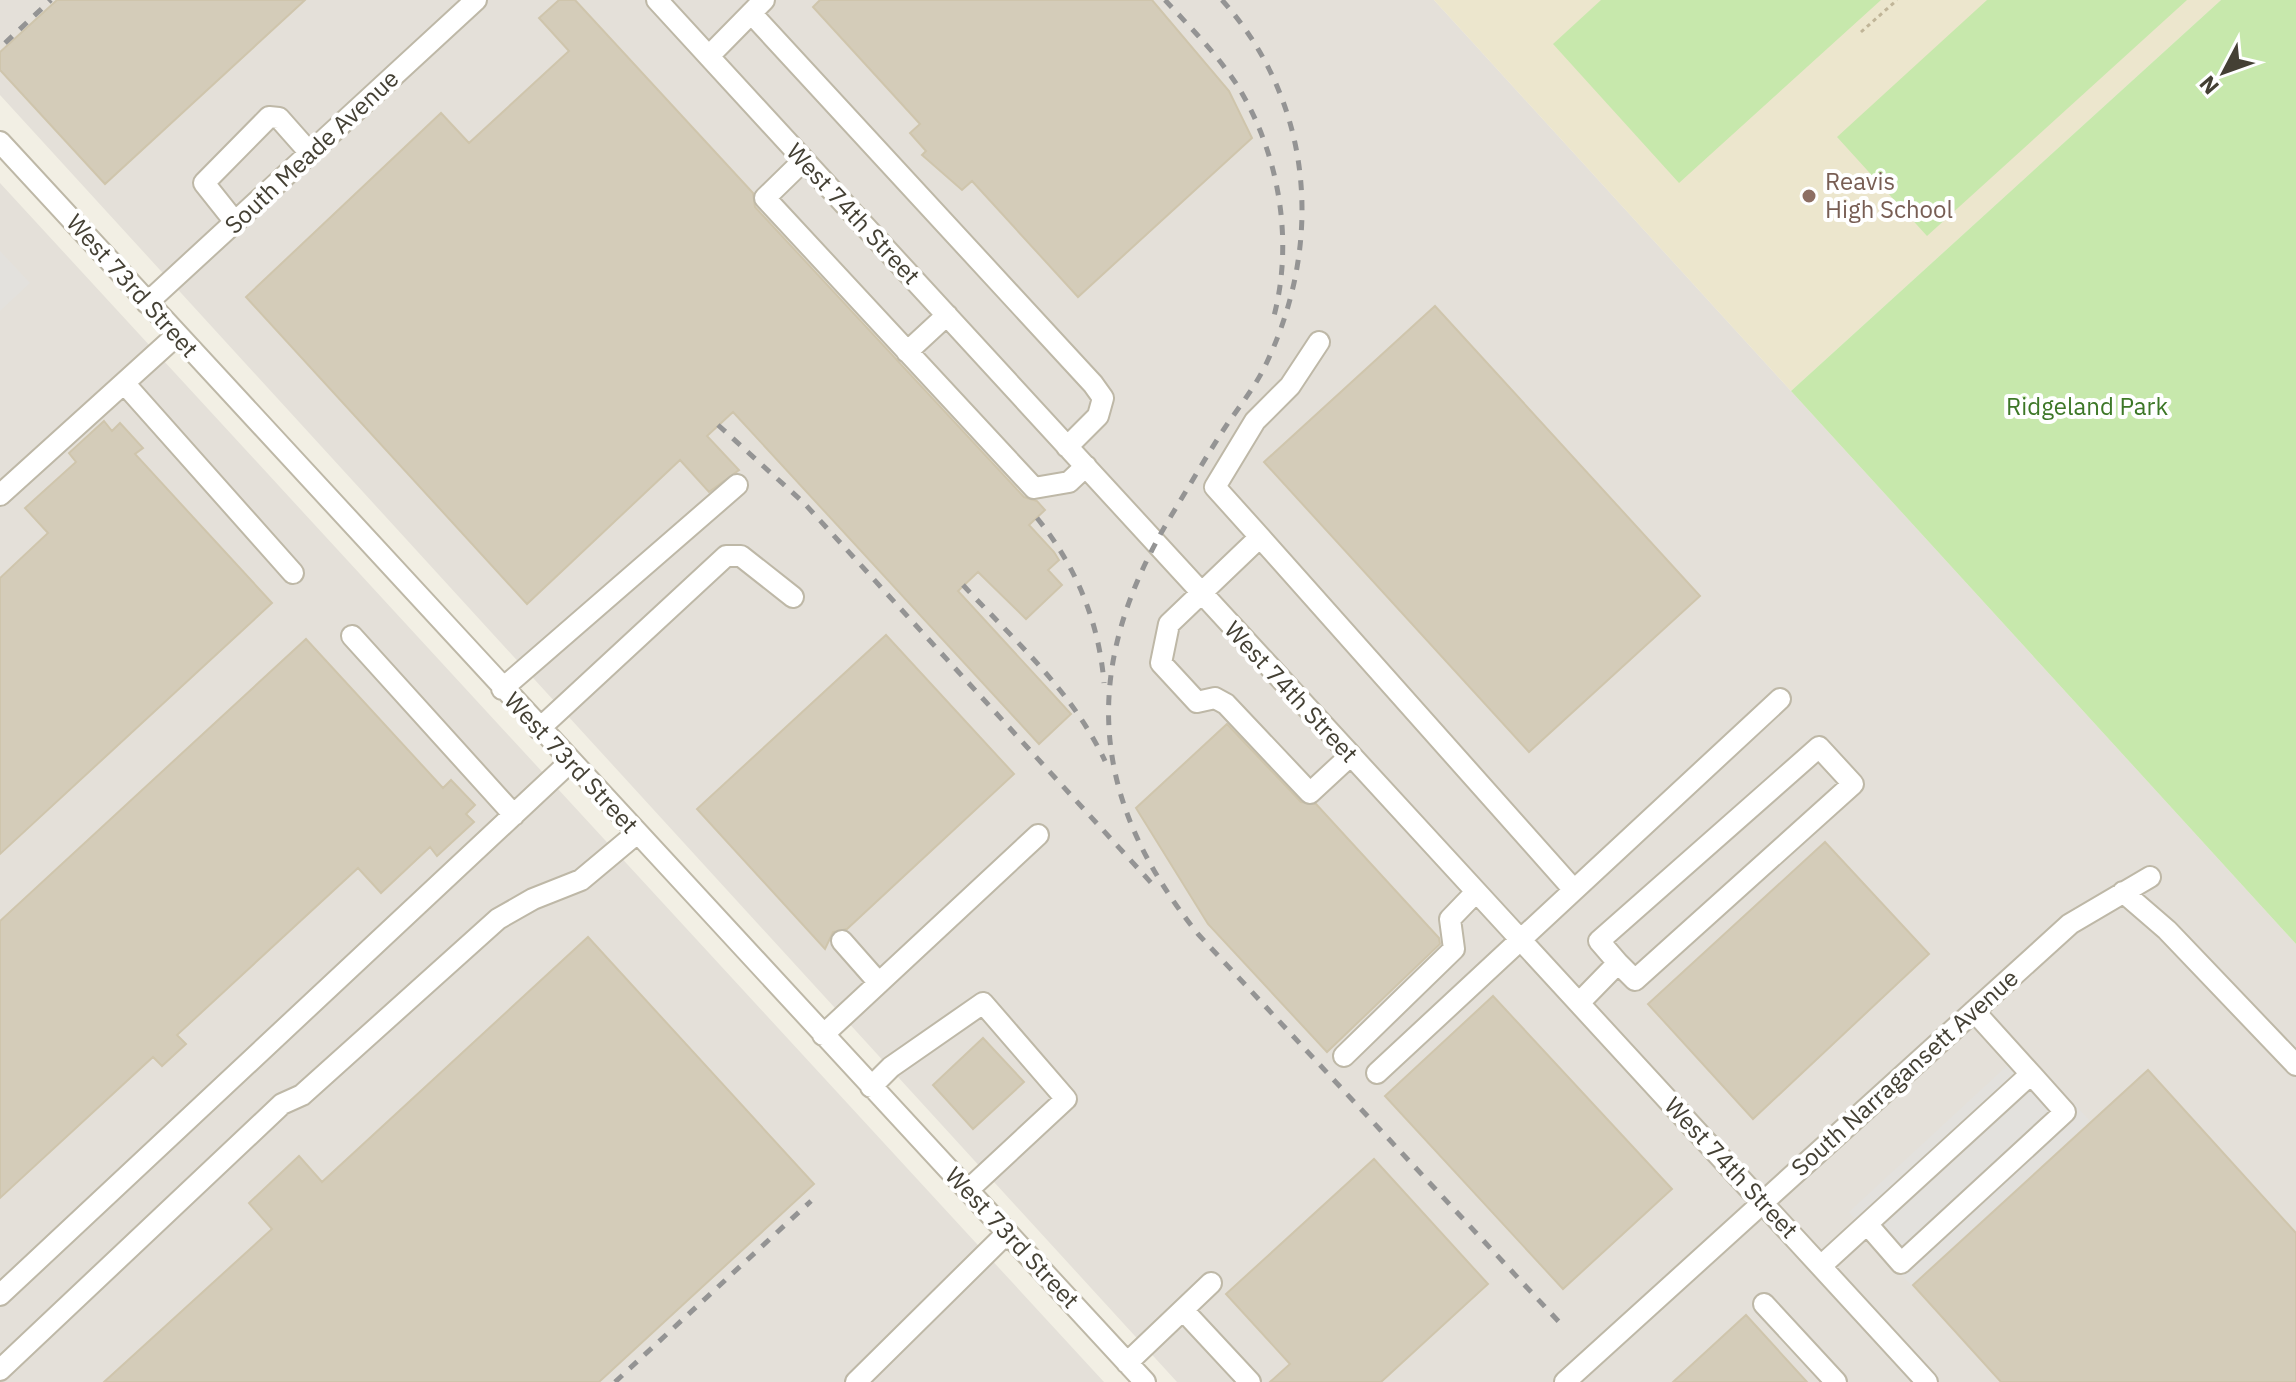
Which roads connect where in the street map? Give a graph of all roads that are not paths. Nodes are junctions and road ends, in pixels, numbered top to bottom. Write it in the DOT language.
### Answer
graph roads {
  1 [pos="476,0"];
  2 [pos="657,0"];
  3 [pos="758,6"];
  4 [pos="709,56"];
  5 [pos="0,142"];
  6 [pos="310,153"];
  7 [pos="804,160"];
  8 [pos="235,222"];
  9 [pos="147,303"];
  10 [pos="947,315"];
  11 [pos="177,335"];
  12 [pos="1319,342"];
  13 [pos="907,352"];
  14 [pos="124,383"];
  15 [pos="1067,447"];
  16 [pos="1086,466"];
  17 [pos="737,485"];
  18 [pos="0,495"];
  19 [pos="1260,537"];
  20 [pos="293,573"];
  21 [pos="1200,594"];
  22 [pos="793,597"];
  23 [pos="352,636"];
  24 [pos="502,689"];
  25 [pos="1780,699"];
  26 [pos="539,729"];
  27 [pos="1350,756"];
  28 [pos="570,762"];
  29 [pos="514,815"];
  30 [pos="636,834"];
  31 [pos="1038,835"];
  32 [pos="2150,877"];
  33 [pos="1574,890"];
  34 [pos="1476,892"];
  35 [pos="2123,892"];
  36 [pos="1520,940"];
  37 [pos="842,941"];
  38 [pos="1618,963"];
  39 [pos="879,983"];
  40 [pos="1579,1003"];
  41 [pos="1974,1011"];
  42 [pos="823,1035"];
  43 [pos="1344,1056"];
  44 [pos="2296,1065"];
  45 [pos="1377,1073"];
  46 [pos="2031,1074"];
  47 [pos="871,1087"];
  48 [pos="968,1190"];
  49 [pos="1763,1203"];
  50 [pos="1867,1224"];
  51 [pos="1007,1233"];
  52 [pos="1821,1266"];
  53 [pos="1211,1283"];
  54 [pos="0,1295"];
  55 [pos="1764,1304"];
  56 [pos="1183,1310"];
  57 [pos="1127,1363"];
  58 [pos="0,1370"];
  59 [pos="1568,1381"];
  60 [pos="856,1382"];
  61 [pos="1145,1382"];
  62 [pos="1250,1382"];
  63 [pos="1836,1382"];
  64 [pos="1927,1382"];
  1 -- 6 [label="street, South Meade Avenue"];
  2 -- 4 [label="street, West 74th Street"];
  3 -- 4 [label="street"];
  3 -- 15 [label="street"];
  4 -- 7 [label="street, West 74th Street"];
  5 -- 9 [label="street, West 73rd Street"];
  6 -- 8 [label="street, South Meade Avenue"];
  6 -- 8 [label="street"];
  7 -- 10 [label="street, West 74th Street"];
  7 -- 13 [label="street"];
  8 -- 9 [label="street, South Meade Avenue"];
  9 -- 11 [label="street, West 73rd Street"];
  10 -- 13 [label="street"];
  10 -- 15 [label="street, West 74th Street"];
  11 -- 14 [label="street"];
  11 -- 24 [label="street, West 73rd Street"];
  12 -- 19 [label="street"];
  13 -- 16 [label="street"];
  14 -- 18 [label="street"];
  14 -- 20 [label="street"];
  15 -- 16 [label="street, West 74th Street"];
  16 -- 21 [label="street, West 74th Street"];
  17 -- 24 [label="street"];
  19 -- 21 [label="street"];
  19 -- 33 [label="street"];
  21 -- 27 [label="street, West 74th Street"];
  21 -- 27 [label="street"];
  22 -- 26 [label="street"];
  23 -- 29 [label="street"];
  24 -- 26 [label="street, West 73rd Street"];
  25 -- 33 [label="street"];
  26 -- 28 [label="street, West 73rd Street"];
  27 -- 34 [label="street, West 74th Street"];
  28 -- 29 [label="street"];
  28 -- 30 [label="street, West 73rd Street"];
  29 -- 54 [label="street"];
  30 -- 42 [label="street, West 73rd Street"];
  30 -- 58 [label="street"];
  31 -- 39 [label="street"];
  32 -- 35 [label="street, South Narragansett Avenue"];
  33 -- 36 [label="street"];
  34 -- 36 [label="street, West 74th Street"];
  34 -- 43 [label="street"];
  35 -- 41 [label="street, South Narragansett Avenue"];
  35 -- 44 [label="street"];
  36 -- 40 [label="street, West 74th Street"];
  36 -- 45 [label="street"];
  37 -- 39 [label="street"];
  38 -- 38 [label="street"];
  38 -- 40 [label="street"];
  39 -- 42 [label="street"];
  40 -- 49 [label="street, West 74th Street"];
  41 -- 46 [label="street"];
  41 -- 49 [label="street, South Narragansett Avenue"];
  42 -- 47 [label="street, West 73rd Street"];
  46 -- 50 [label="street"];
  46 -- 50 [label="street"];
  47 -- 48 [label="street, West 73rd Street"];
  47 -- 48 [label="street"];
  48 -- 51 [label="street, West 73rd Street"];
  49 -- 52 [label="street, West 74th Street"];
  49 -- 59 [label="street, South Narragansett Avenue"];
  50 -- 52 [label="street"];
  51 -- 57 [label="street, West 73rd Street"];
  51 -- 60 [label="street"];
  52 -- 64 [label="street, West 74th Street"];
  53 -- 56 [label="street"];
  55 -- 63 [label="street"];
  56 -- 57 [label="street"];
  56 -- 62 [label="street"];
  57 -- 61 [label="street, West 73rd Street"];
}
